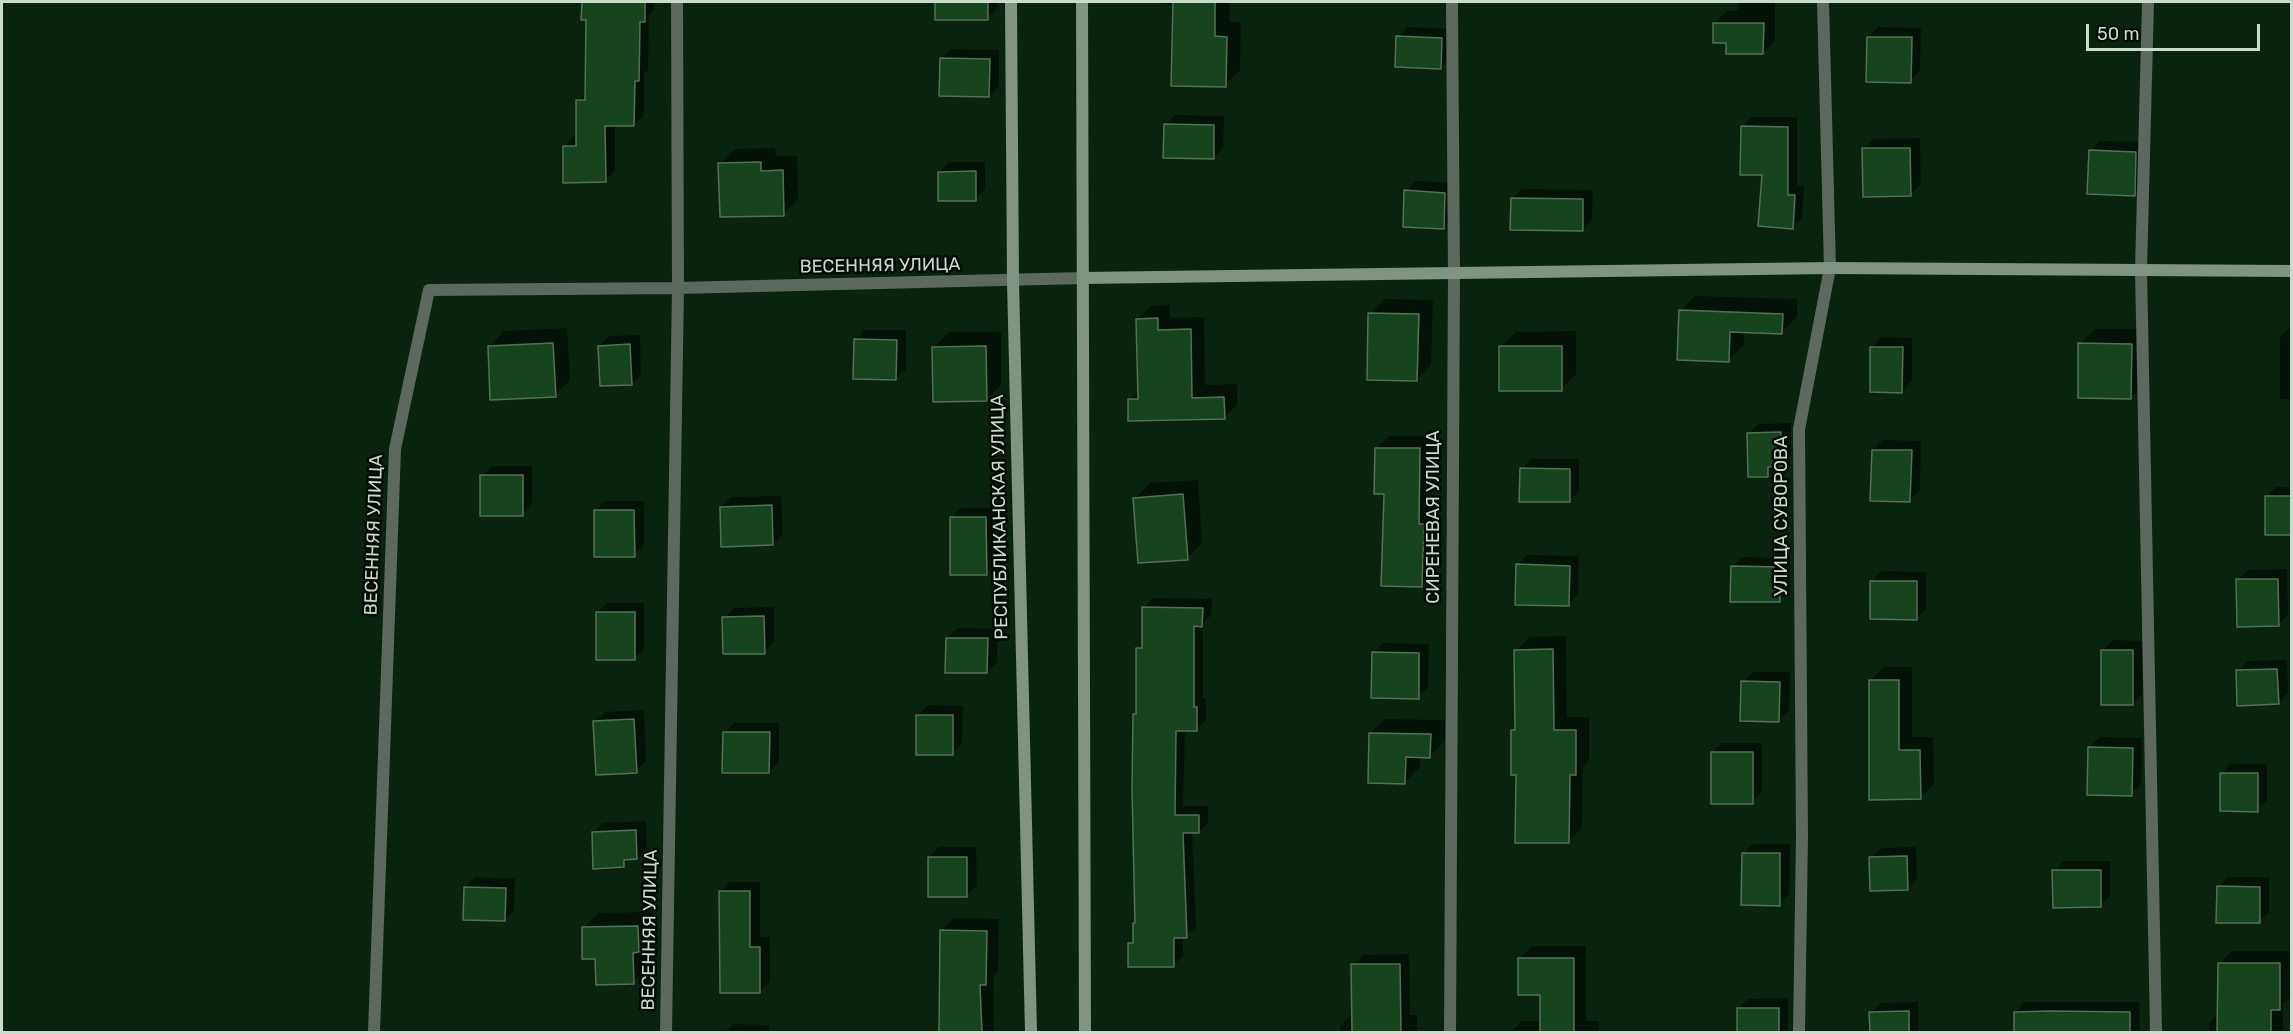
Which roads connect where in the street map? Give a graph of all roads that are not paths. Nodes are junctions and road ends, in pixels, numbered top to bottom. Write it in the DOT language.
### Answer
graph roads {
  1 [pos="677,2"];
  2 [pos="1011,2"];
  3 [pos="1082,2"];
  4 [pos="1452,2"];
  5 [pos="1823,2"];
  6 [pos="2148,2"];
  7 [pos="1830,268"];
  8 [pos="2141,269"];
  9 [pos="2292,271"];
  10 [pos="1454,274"];
  11 [pos="1083,278"];
  12 [pos="1013,281"];
  13 [pos="678,288"];
  14 [pos="374,1032"];
  15 [pos="666,1032"];
  16 [pos="1031,1032"];
  17 [pos="1085,1032"];
  18 [pos="1450,1032"];
  19 [pos="1799,1032"];
  20 [pos="2156,1032"];
  1 -- 13 [label="street, ВЕСЕННЯЯ УЛИЦА"];
  2 -- 12 [label="street, РЕСПУБЛИКАНСКАЯ УЛИЦА"];
  3 -- 11 [label="street"];
  4 -- 10 [label="street, СИРЕНЕВАЯ УЛИЦА"];
  5 -- 7 [label="street, УЛИЦА СУВОРОВА"];
  6 -- 8 [label="street"];
  7 -- 8 [label="street"];
  7 -- 10 [label="street"];
  7 -- 19 [label="street, УЛИЦА СУВОРОВА"];
  8 -- 9 [label="street"];
  8 -- 20 [label="street"];
  10 -- 11 [label="street"];
  10 -- 18 [label="street, СИРЕНЕВАЯ УЛИЦА"];
  11 -- 12 [label="street, ВЕСЕННЯЯ УЛИЦА"];
  11 -- 17 [label="street"];
  12 -- 13 [label="street, ВЕСЕННЯЯ УЛИЦА"];
  12 -- 16 [label="street, РЕСПУБЛИКАНСКАЯ УЛИЦА"];
  13 -- 14 [label="street, ВЕСЕННЯЯ УЛИЦА"];
  13 -- 15 [label="street, ВЕСЕННЯЯ УЛИЦА"];
}
